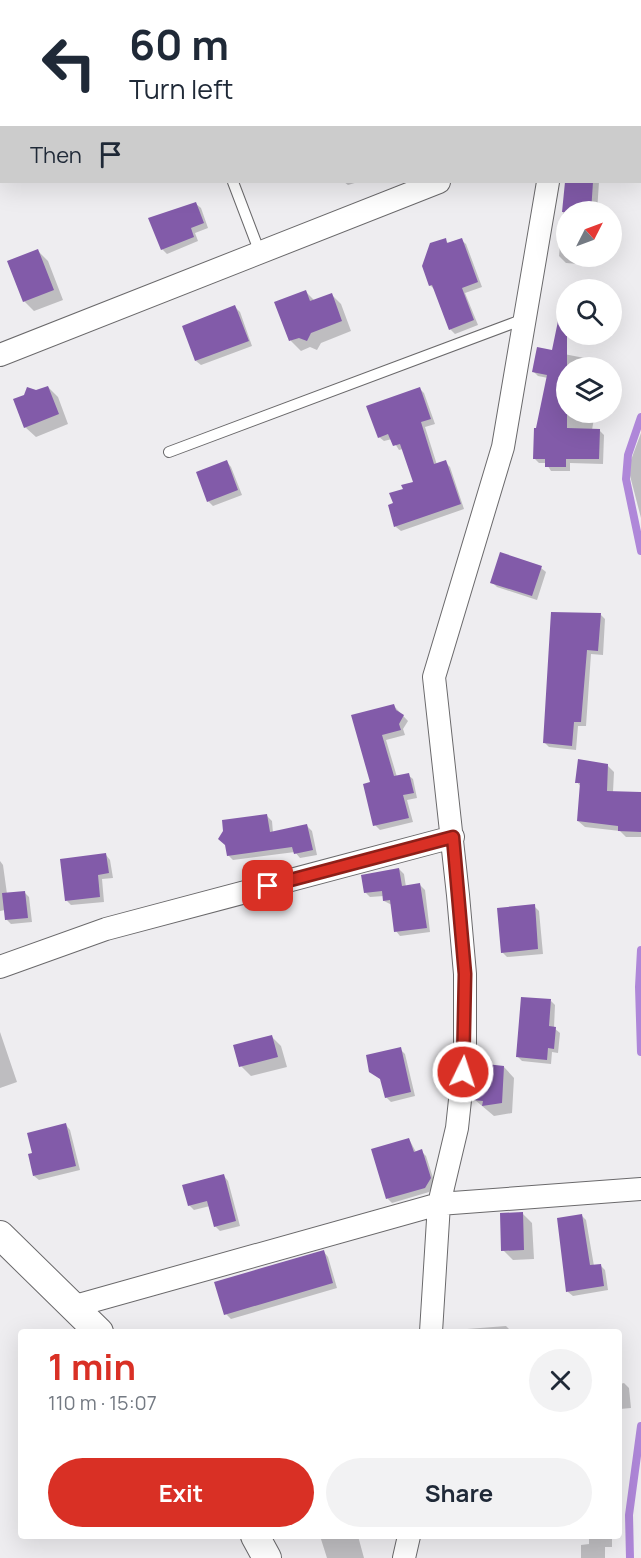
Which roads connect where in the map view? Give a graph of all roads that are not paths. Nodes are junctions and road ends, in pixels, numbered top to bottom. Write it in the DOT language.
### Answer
graph roads {
  1 [pos="233,183"];
  2 [pos="436,183"];
  3 [pos="548,183"];
  4 [pos="260,253"];
  5 [pos="524,319"];
  6 [pos="0,355"];
  7 [pos="170,452"];
  8 [pos="453,837"];
  9 [pos="0,967"];
  10 [pos="638,1190"];
  11 [pos="439,1204"];
  12 [pos="0,1235"];
  13 [pos="75,1306"];
  14 [pos="96,1329"];
  15 [pos="431,1329"];
  16 [pos="257,1539"];
  17 [pos="408,1539"];
  18 [pos="267,1558"];
  19 [pos="404,1558"];
  1 -- 4 [label="lane"];
  2 -- 4 [label="street"];
  3 -- 5 [label="street"];
  4 -- 6 [label="street"];
  5 -- 7 [label="lane"];
  5 -- 8 [label="street"];
  8 -- 9 [label="street"];
  8 -- 11 [label="street"];
  10 -- 11 [label="street"];
  11 -- 13 [label="street"];
  11 -- 15 [label="street"];
  12 -- 13 [label="street"];
  13 -- 14 [label="street"];
  16 -- 18 [label="street"];
  17 -- 19 [label="street"];
}
